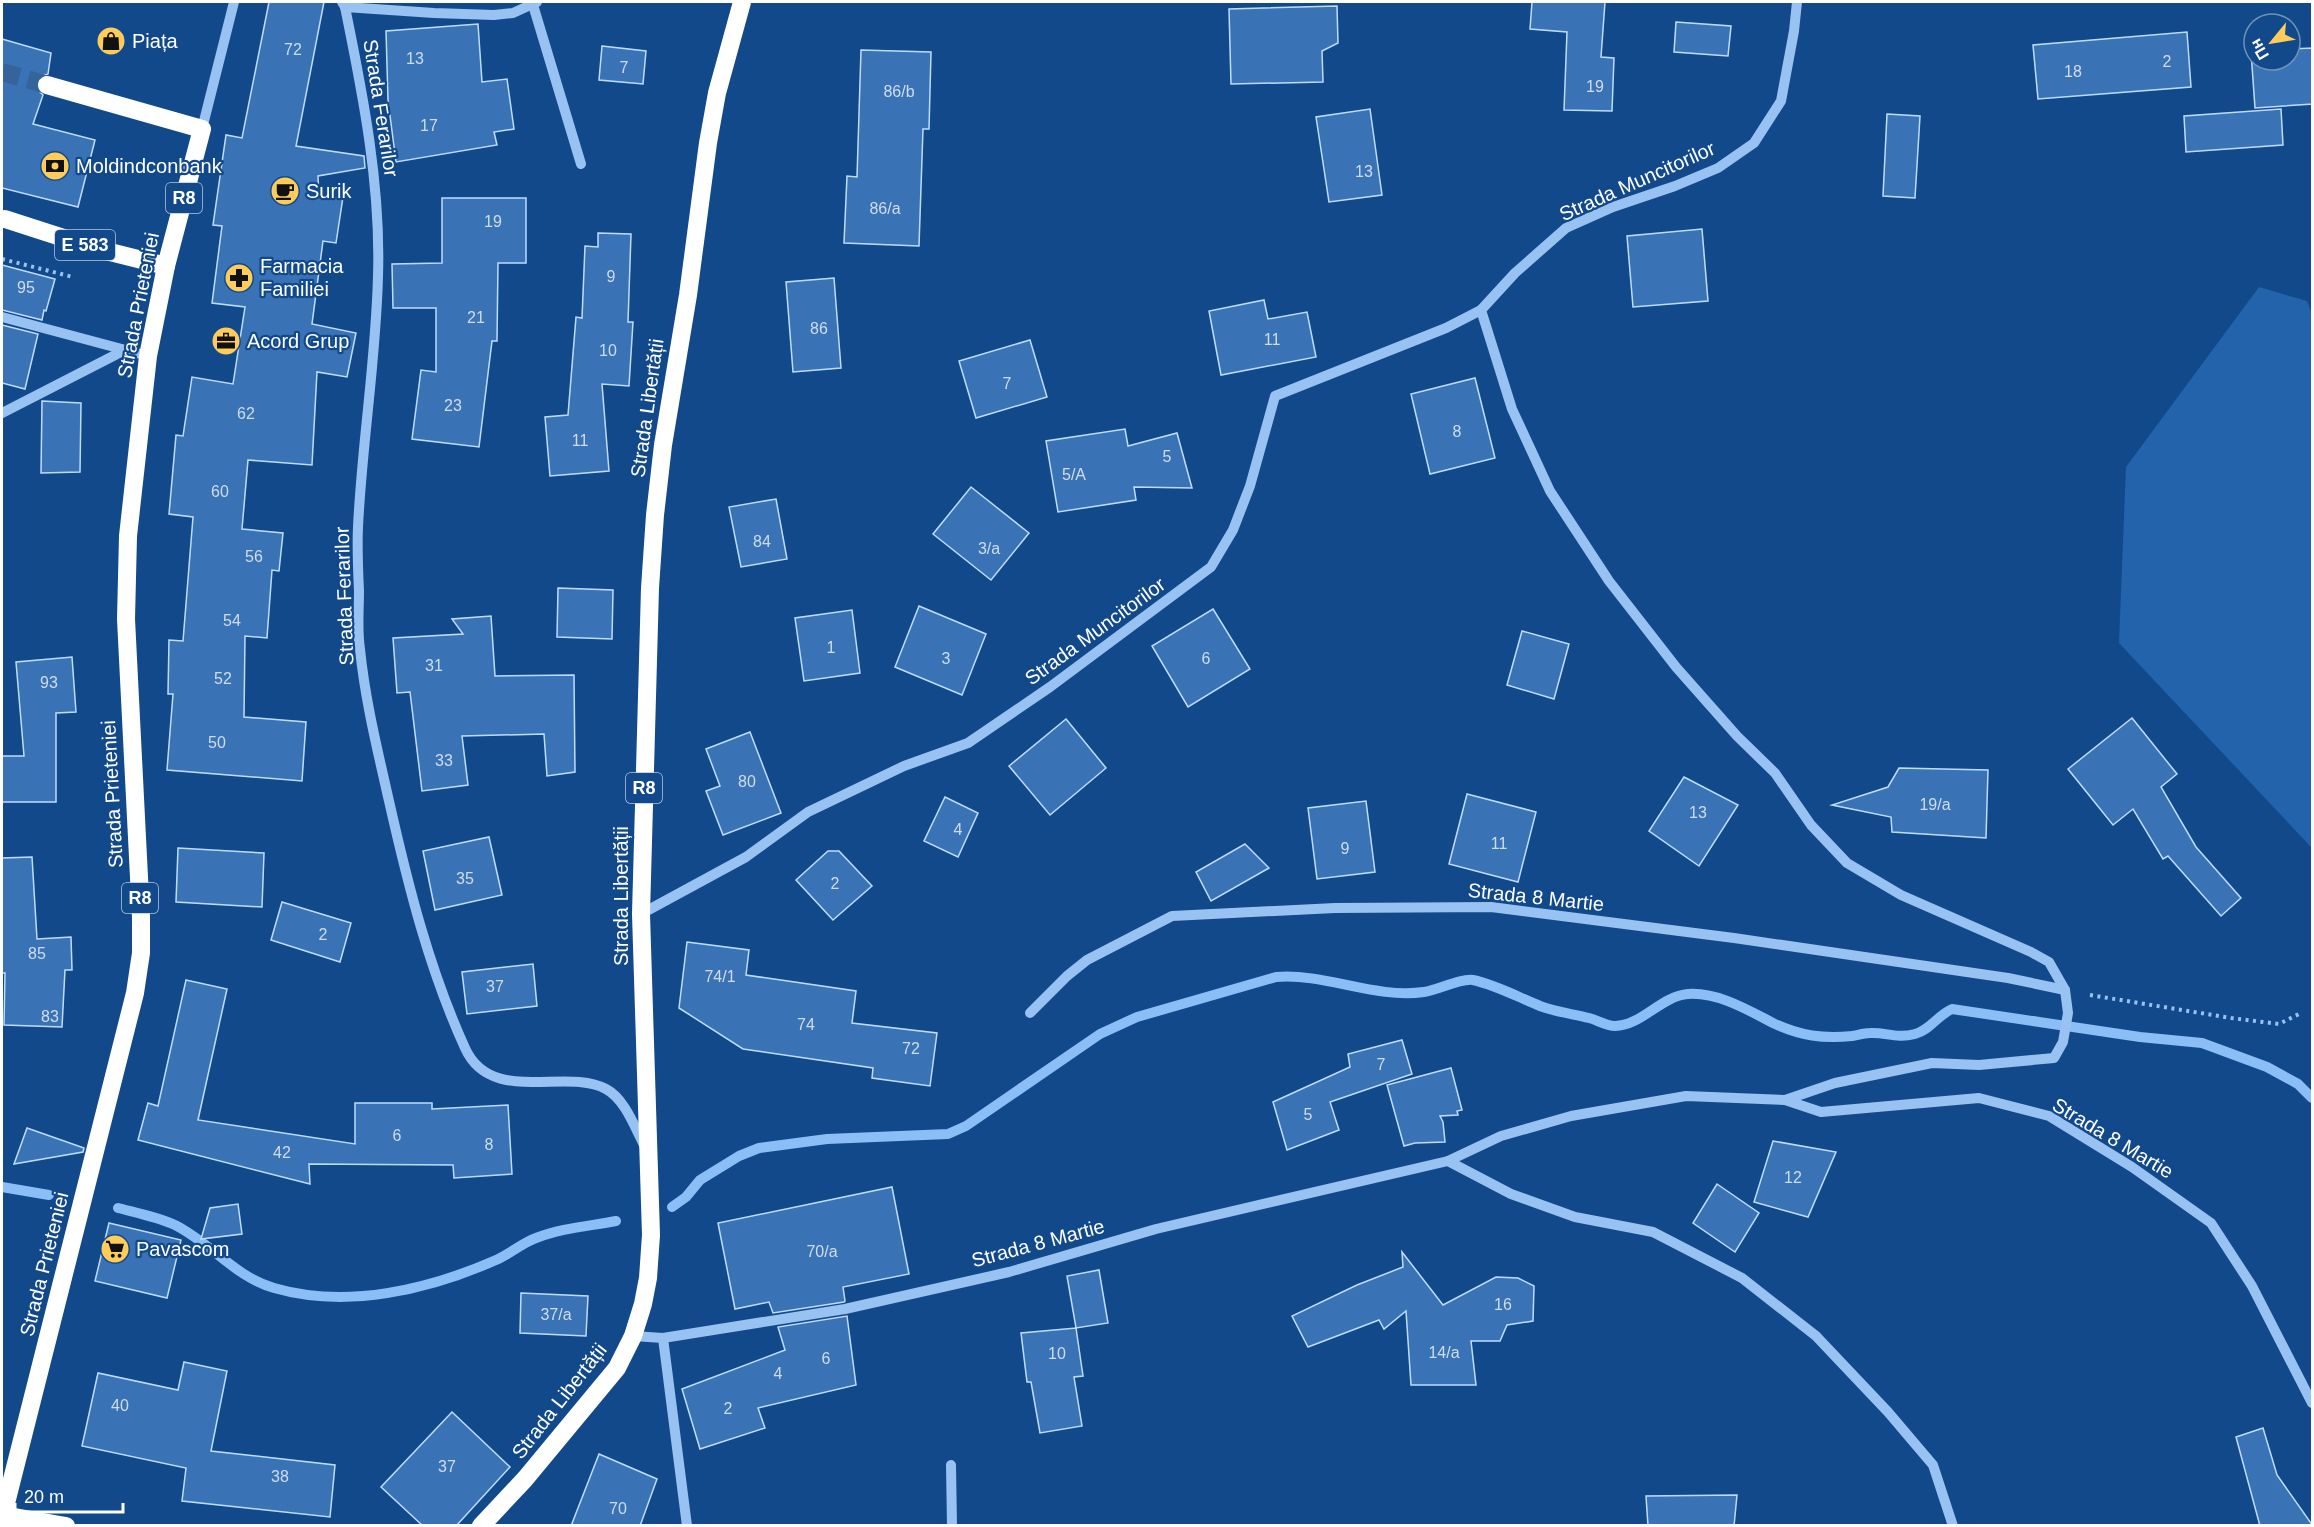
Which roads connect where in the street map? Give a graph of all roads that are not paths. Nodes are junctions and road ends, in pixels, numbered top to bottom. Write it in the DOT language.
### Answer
graph roads {
  1 [pos="234,2"];
  2 [pos="742,2"];
  3 [pos="1797,2"];
  4 [pos="535,3"];
  5 [pos="343,4"];
  6 [pos="46,85"];
  7 [pos="202,129"];
  8 [pos="581,164"];
  9 [pos="5,219"];
  10 [pos="166,266"];
  11 [pos="1481,310"];
  12 [pos="2,317"];
  13 [pos="123,351"];
  14 [pos="148,356"];
  15 [pos="2,413"];
  16 [pos="641,914"];
  17 [pos="2065,990"];
  18 [pos="1030,1013"];
  19 [pos="1785,1100"];
  20 [pos="648,1152"];
  21 [pos="1448,1161"];
  22 [pos="633,1336"];
  23 [pos="663,1338"];
  24 [pos="2313,1403"];
  25 [pos="951,1465"];
  26 [pos="2,1515"];
  27 [pos="66,1526"];
  28 [pos="481,1526"];
  29 [pos="687,1526"];
  30 [pos="952,1526"];
  31 [pos="1953,1526"];
  1 -- 7 [label="street, Strada Prieteniei"];
  2 -- 16 [label="highway, Strada Libertății / R8"];
  3 -- 11 [label="street, Strada Muncitorilor"];
  4 -- 5 [label="street, Strada Ferarilor"];
  4 -- 8 [label="street, Strada Ferarilor"];
  5 -- 20 [label="street, Strada Ferarilor"];
  6 -- 7 [label="highway"];
  7 -- 10 [label="highway, Strada Prieteniei / R8"];
  9 -- 10 [label="highway, E 583"];
  10 -- 14 [label="highway, Strada Prieteniei / R8"];
  11 -- 16 [label="street, Strada Muncitorilor"];
  11 -- 17 [label="street, Strada 8 Martie"];
  12 -- 13 [label="street"];
  13 -- 14 [label="street"];
  13 -- 15 [label="street"];
  14 -- 26 [label="highway, Strada Prieteniei / R8"];
  16 -- 20 [label="highway, Strada Libertății / R8"];
  17 -- 18 [label="street, Strada 8 Martie"];
  17 -- 19 [label="street, Strada 8 Martie"];
  19 -- 21 [label="street, Strada 8 Martie"];
  19 -- 24 [label="street, Strada 8 Martie"];
  20 -- 22 [label="highway, Strada Libertății / R8"];
  21 -- 23 [label="street, Strada 8 Martie"];
  21 -- 31 [label="street"];
  22 -- 23 [label="street, Strada 8 Martie"];
  22 -- 28 [label="highway, Strada Libertății / R8"];
  23 -- 29 [label="street"];
  25 -- 30 [label="street"];
  26 -- 27 [label="highway, Strada Prieteniei / R8"];
}
